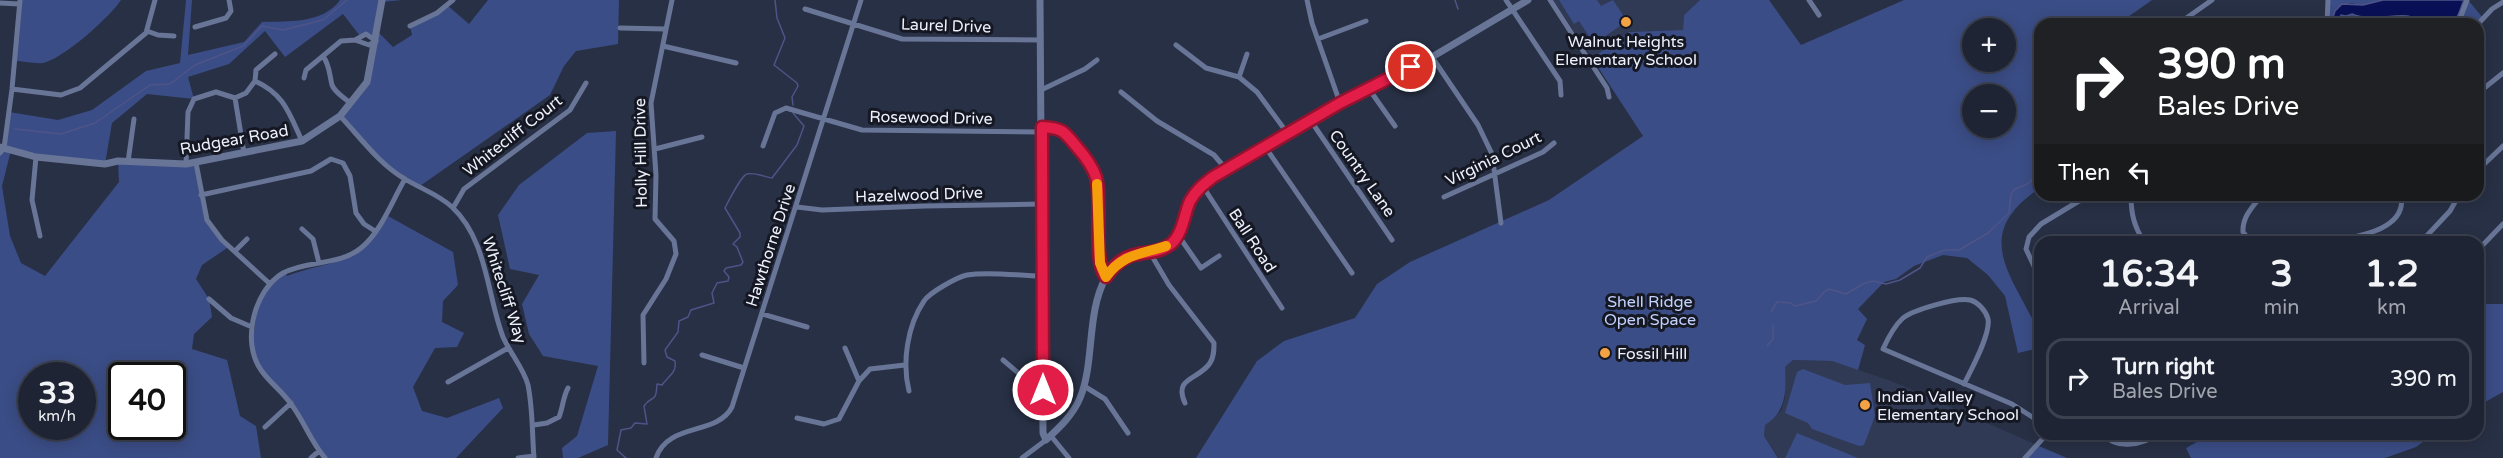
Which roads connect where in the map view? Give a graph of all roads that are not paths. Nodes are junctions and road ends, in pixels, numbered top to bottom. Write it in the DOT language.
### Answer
graph roads {
  1 [pos="155,0"];
  2 [pos="229,0"];
  3 [pos="382,0"];
  4 [pos="453,0"];
  5 [pos="672,0"];
  6 [pos="861,0"];
  7 [pos="1040,0"];
  8 [pos="1307,0"];
  9 [pos="1506,0"];
  10 [pos="1528,0"];
  11 [pos="1550,0"];
  12 [pos="1809,0"];
  13 [pos="2212,0"];
  14 [pos="2328,0"];
  15 [pos="2467,0"];
  16 [pos="20,2"];
  17 [pos="2503,2"];
  18 [pos="0,3"];
  19 [pos="805,9"];
  20 [pos="1510,9"];
  21 [pos="1819,15"];
  22 [pos="2186,18"];
  23 [pos="2327,18"];
  24 [pos="2460,18"];
  25 [pos="2484,18"];
  26 [pos="1366,21"];
  27 [pos="853,25"];
  28 [pos="410,26"];
  29 [pos="195,27"];
  30 [pos="620,28"];
  31 [pos="665,29"];
  32 [pos="147,31"];
  33 [pos="174,36"];
  34 [pos="1318,39"];
  35 [pos="355,40"];
  36 [pos="1040,40"];
  37 [pos="376,41"];
  38 [pos="1176,45"];
  39 [pos="663,46"];
  40 [pos="275,54"];
  41 [pos="1248,54"];
  42 [pos="323,56"];
  43 [pos="1432,57"];
  44 [pos="1097,60"];
  45 [pos="736,63"];
  46 [pos="2503,73"];
  47 [pos="1239,77"];
  48 [pos="304,78"];
  49 [pos="255,81"];
  50 [pos="586,82"];
  51 [pos="2484,88"];
  52 [pos="12,89"];
  53 [pos="1369,89"];
  54 [pos="1041,90"];
  55 [pos="1121,92"];
  56 [pos="1562,95"];
  57 [pos="1609,97"];
  58 [pos="235,98"];
  59 [pos="350,103"];
  60 [pos="1340,103"];
  61 [pos="340,116"];
  62 [pos="822,118"];
  63 [pos="135,119"];
  64 [pos="1311,121"];
  65 [pos="1395,126"];
  66 [pos="1042,130"];
  67 [pos="1288,134"];
  68 [pos="702,137"];
  69 [pos="302,141"];
  70 [pos="1554,143"];
  71 [pos="763,146"];
  72 [pos="2503,146"];
  73 [pos="1266,148"];
  74 [pos="1,149"];
  75 [pos="655,149"];
  76 [pos="244,153"];
  77 [pos="36,157"];
  78 [pos="128,162"];
  79 [pos="196,163"];
  80 [pos="186,164"];
  81 [pos="2484,164"];
  82 [pos="1226,170"];
  83 [pos="1495,174"];
  84 [pos="405,179"];
  85 [pos="1202,185"];
  86 [pos="201,195"];
  87 [pos="1444,197"];
  88 [pos="2079,201"];
  89 [pos="2131,201"];
  90 [pos="2256,201"];
  91 [pos="2402,201"];
  92 [pos="2456,201"];
  93 [pos="1042,204"];
  94 [pos="797,207"];
  95 [pos="453,208"];
  96 [pos="1501,223"];
  97 [pos="2503,224"];
  98 [pos="302,229"];
  99 [pos="375,231"];
  100 [pos="1178,235"];
  101 [pos="40,236"];
  102 [pos="2140,236"];
  103 [pos="2246,236"];
  104 [pos="2353,236"];
  105 [pos="2427,236"];
  106 [pos="247,239"];
  107 [pos="1392,240"];
  108 [pos="2484,244"];
  109 [pos="236,250"];
  110 [pos="1149,251"];
  111 [pos="1219,256"];
  112 [pos="319,263"];
  113 [pos="2034,266"];
  114 [pos="1352,273"];
  115 [pos="1042,276"];
  116 [pos="1106,277"];
  117 [pos="269,283"];
  118 [pos="209,299"];
  119 [pos="1282,308"];
  120 [pos="762,314"];
  121 [pos="252,327"];
  122 [pos="807,327"];
  123 [pos="508,348"];
  124 [pos="845,348"];
  125 [pos="702,355"];
  126 [pos="1003,360"];
  127 [pos="644,363"];
  128 [pos="905,365"];
  129 [pos="744,368"];
  130 [pos="859,381"];
  131 [pos="448,382"];
  132 [pos="1964,384"];
  133 [pos="1084,386"];
  134 [pos="568,388"];
  135 [pos="1043,390"];
  136 [pos="909,391"];
  137 [pos="291,403"];
  138 [pos="1185,403"];
  139 [pos="797,418"];
  140 [pos="2034,418"];
  141 [pos="534,424"];
  142 [pos="265,427"];
  143 [pos="1128,433"];
  144 [pos="1048,438"];
  145 [pos="2042,440"];
  146 [pos="2112,440"];
  147 [pos="2148,440"];
  148 [pos="319,451"];
  149 [pos="534,457"];
  150 [pos="311,458"];
  151 [pos="325,458"];
  152 [pos="518,458"];
  153 [pos="656,458"];
  154 [pos="1022,458"];
  155 [pos="1069,458"];
  156 [pos="2025,458"];
  1 -- 32 [label="street"];
  2 -- 29 [label="street"];
  3 -- 37 [label="street, Rudgear Road"];
  4 -- 28 [label="street"];
  5 -- 31 [label="street, Holly Hill Drive"];
  6 -- 27 [label="street, Hawthorne Drive"];
  7 -- 36 [label="street"];
  8 -- 34 [label="street"];
  9 -- 20 [label="street"];
  10 -- 20 [label="street"];
  11 -- 57 [label="street"];
  12 -- 21 [label="street"];
  13 -- 22 [label="street"];
  14 -- 23 [label="street"];
  15 -- 24 [label="street"];
  16 -- 18 [label="street"];
  16 -- 52 [label="street"];
  17 -- 25 [label="street"];
  19 -- 27 [label="street, Laurel Drive"];
  20 -- 43 [label="street"];
  20 -- 56 [label="street"];
  26 -- 34 [label="street"];
  27 -- 36 [label="street, Laurel Drive"];
  27 -- 62 [label="street, Hawthorne Drive"];
  30 -- 31 [label="street"];
  31 -- 39 [label="street, Holly Hill Drive"];
  32 -- 33 [label="street"];
  32 -- 52 [label="street"];
  34 -- 60 [label="street"];
  35 -- 37 [label="street"];
  35 -- 37 [label="street"];
  35 -- 42 [label="street"];
  36 -- 54 [label="street"];
  37 -- 59 [label="street, Rudgear Road"];
  38 -- 47 [label="street"];
  39 -- 45 [label="street"];
  39 -- 75 [label="street, Holly Hill Drive"];
  40 -- 49 [label="street"];
  41 -- 47 [label="street"];
  42 -- 48 [label="street"];
  42 -- 59 [label="street"];
  43 -- 53 [label="street"];
  43 -- 83 [label="street"];
  44 -- 54 [label="street"];
  46 -- 51 [label="street"];
  47 -- 67 [label="street"];
  49 -- 58 [label="street"];
  49 -- 69 [label="street"];
  50 -- 95 [label="street, Whitecliff Court"];
  52 -- 74 [label="street"];
  53 -- 60 [label="street"];
  53 -- 65 [label="street"];
  54 -- 66 [label="street"];
  55 -- 82 [label="street"];
  58 -- 76 [label="street"];
  58 -- 80 [label="street"];
  59 -- 61 [label="street, Rudgear Road"];
  60 -- 64 [label="street"];
  61 -- 69 [label="street, Rudgear Road"];
  61 -- 84 [label="street, Whitecliff Way"];
  62 -- 66 [label="street, Rosewood Drive"];
  62 -- 71 [label="street, Rosewood Drive"];
  62 -- 94 [label="street, Hawthorne Drive"];
  63 -- 78 [label="street"];
  64 -- 67 [label="street"];
  64 -- 107 [label="street, Country Lane"];
  66 -- 93 [label="street"];
  66 -- 116 [label="street, Rosewood Drive"];
  67 -- 73 [label="street"];
  68 -- 75 [label="street"];
  69 -- 76 [label="street, Rudgear Road"];
  70 -- 83 [label="street, Virginia Court"];
  72 -- 81 [label="street"];
  73 -- 82 [label="street"];
  73 -- 114 [label="street"];
  74 -- 77 [label="street, Rudgear Road"];
  75 -- 127 [label="street, Holly Hill Drive"];
  76 -- 79 [label="street, Rudgear Road"];
  77 -- 78 [label="street, Rudgear Road"];
  77 -- 101 [label="street"];
  78 -- 80 [label="street, Rudgear Road"];
  79 -- 80 [label="street, Rudgear Road"];
  79 -- 86 [label="street"];
  82 -- 85 [label="street"];
  83 -- 87 [label="street, Virginia Court"];
  83 -- 96 [label="street"];
  84 -- 95 [label="street, Whitecliff Way"];
  84 -- 99 [label="street"];
  85 -- 100 [label="street"];
  85 -- 119 [label="street, Ball Road"];
  86 -- 99 [label="street"];
  86 -- 109 [label="street"];
  88 -- 113 [label="street"];
  89 -- 102 [label="street"];
  90 -- 103 [label="street"];
  91 -- 104 [label="street"];
  92 -- 105 [label="street"];
  93 -- 94 [label="street, Hazelwood Drive"];
  93 -- 115 [label="street"];
  94 -- 120 [label="street, Hawthorne Drive"];
  95 -- 123 [label="street, Whitecliff Way"];
  97 -- 108 [label="street"];
  98 -- 112 [label="street"];
  99 -- 112 [label="street"];
  100 -- 110 [label="street"];
  100 -- 111 [label="street"];
  106 -- 109 [label="street"];
  109 -- 117 [label="street"];
  110 -- 116 [label="street"];
  110 -- 138 [label="street"];
  112 -- 117 [label="street"];
  115 -- 128 [label="street"];
  115 -- 135 [label="street"];
  116 -- 133 [label="street"];
  117 -- 121 [label="street"];
  118 -- 121 [label="street"];
  120 -- 122 [label="street"];
  120 -- 129 [label="street, Hawthorne Drive"];
  121 -- 137 [label="street"];
  123 -- 131 [label="street"];
  123 -- 141 [label="street, Whitecliff Way"];
  124 -- 130 [label="street"];
  125 -- 129 [label="street"];
  126 -- 135 [label="street"];
  128 -- 130 [label="street"];
  128 -- 136 [label="street"];
  129 -- 153 [label="street, Hawthorne Drive"];
  130 -- 139 [label="street"];
  132 -- 132 [label="street"];
  132 -- 140 [label="street"];
  133 -- 143 [label="street"];
  133 -- 144 [label="street"];
  134 -- 141 [label="street"];
  135 -- 144 [label="street"];
  137 -- 142 [label="street"];
  137 -- 148 [label="street"];
  141 -- 149 [label="street, Whitecliff Way"];
  144 -- 154 [label="street"];
  144 -- 155 [label="street"];
  145 -- 156 [label="street"];
  146 -- 147 [label="street"];
  148 -- 150 [label="street"];
  148 -- 151 [label="street"];
  149 -- 152 [label="street"];
}
